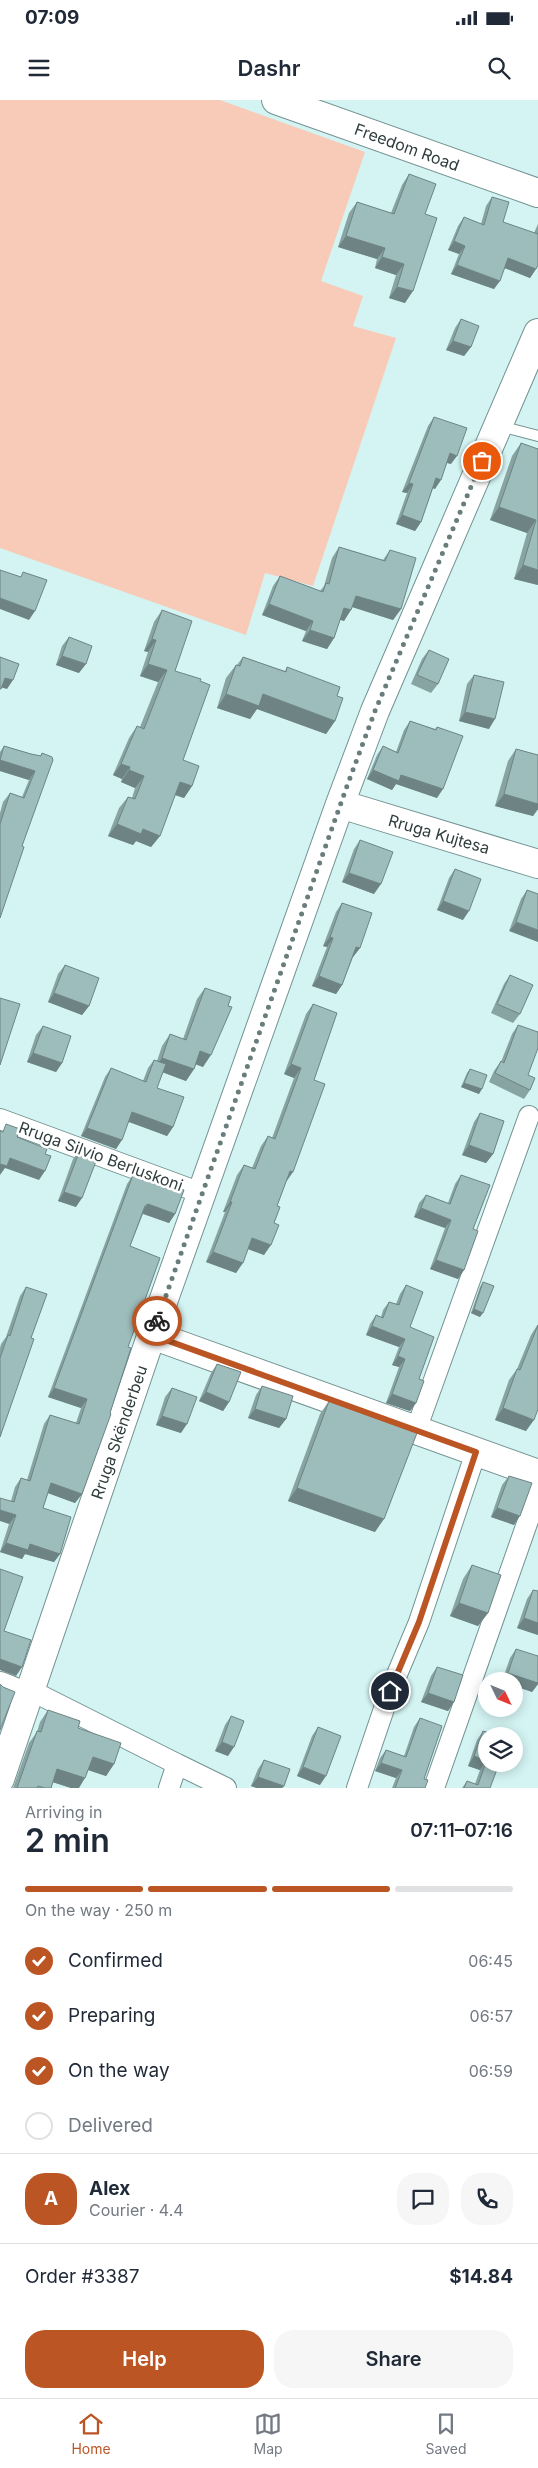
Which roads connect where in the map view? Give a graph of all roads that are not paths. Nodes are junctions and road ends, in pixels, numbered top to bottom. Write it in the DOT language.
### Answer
graph roads {
  1 [pos="276,100"];
  2 [pos="538,193"];
  3 [pos="538,333"];
  4 [pos="497,425"];
  5 [pos="538,436"];
  6 [pos="340,804"];
  7 [pos="538,864"];
  8 [pos="529,1116"];
  9 [pos="0,1119"];
  10 [pos="201,1193"];
  11 [pos="152,1335"];
  12 [pos="416,1430"];
  13 [pos="476,1452"];
  14 [pos="538,1474"];
  15 [pos="538,1492"];
  16 [pos="0,1686"];
  17 [pos="29,1694"];
  18 [pos="177,1764"];
  19 [pos="0,1779"];
  20 [pos="169,1788"];
  21 [pos="226,1788"];
  22 [pos="357,1788"];
  23 [pos="434,1788"];
  1 -- 2 [label="main road, Freedom Road"];
  3 -- 4 [label="main road, Rruga Skënderbeu"];
  4 -- 5 [label="lane"];
  4 -- 6 [label="main road, Rruga Skënderbeu"];
  6 -- 7 [label="main road, Rruga Kujtesa"];
  6 -- 10 [label="main road, Rruga Skënderbeu"];
  8 -- 12 [label="street"];
  9 -- 10 [label="street, Rruga Silvio Berluskoni"];
  10 -- 11 [label="main road, Rruga Skënderbeu"];
  11 -- 12 [label="main road"];
  11 -- 17 [label="main road, Rruga Skënderbeu"];
  12 -- 13 [label="main road"];
  13 -- 14 [label="main road"];
  13 -- 22 [label="street"];
  15 -- 23 [label="street"];
  16 -- 17 [label="main road"];
  17 -- 18 [label="street"];
  17 -- 19 [label="main road, Rruga Skënderbeu"];
  18 -- 20 [label="street"];
  18 -- 21 [label="street"];
}
